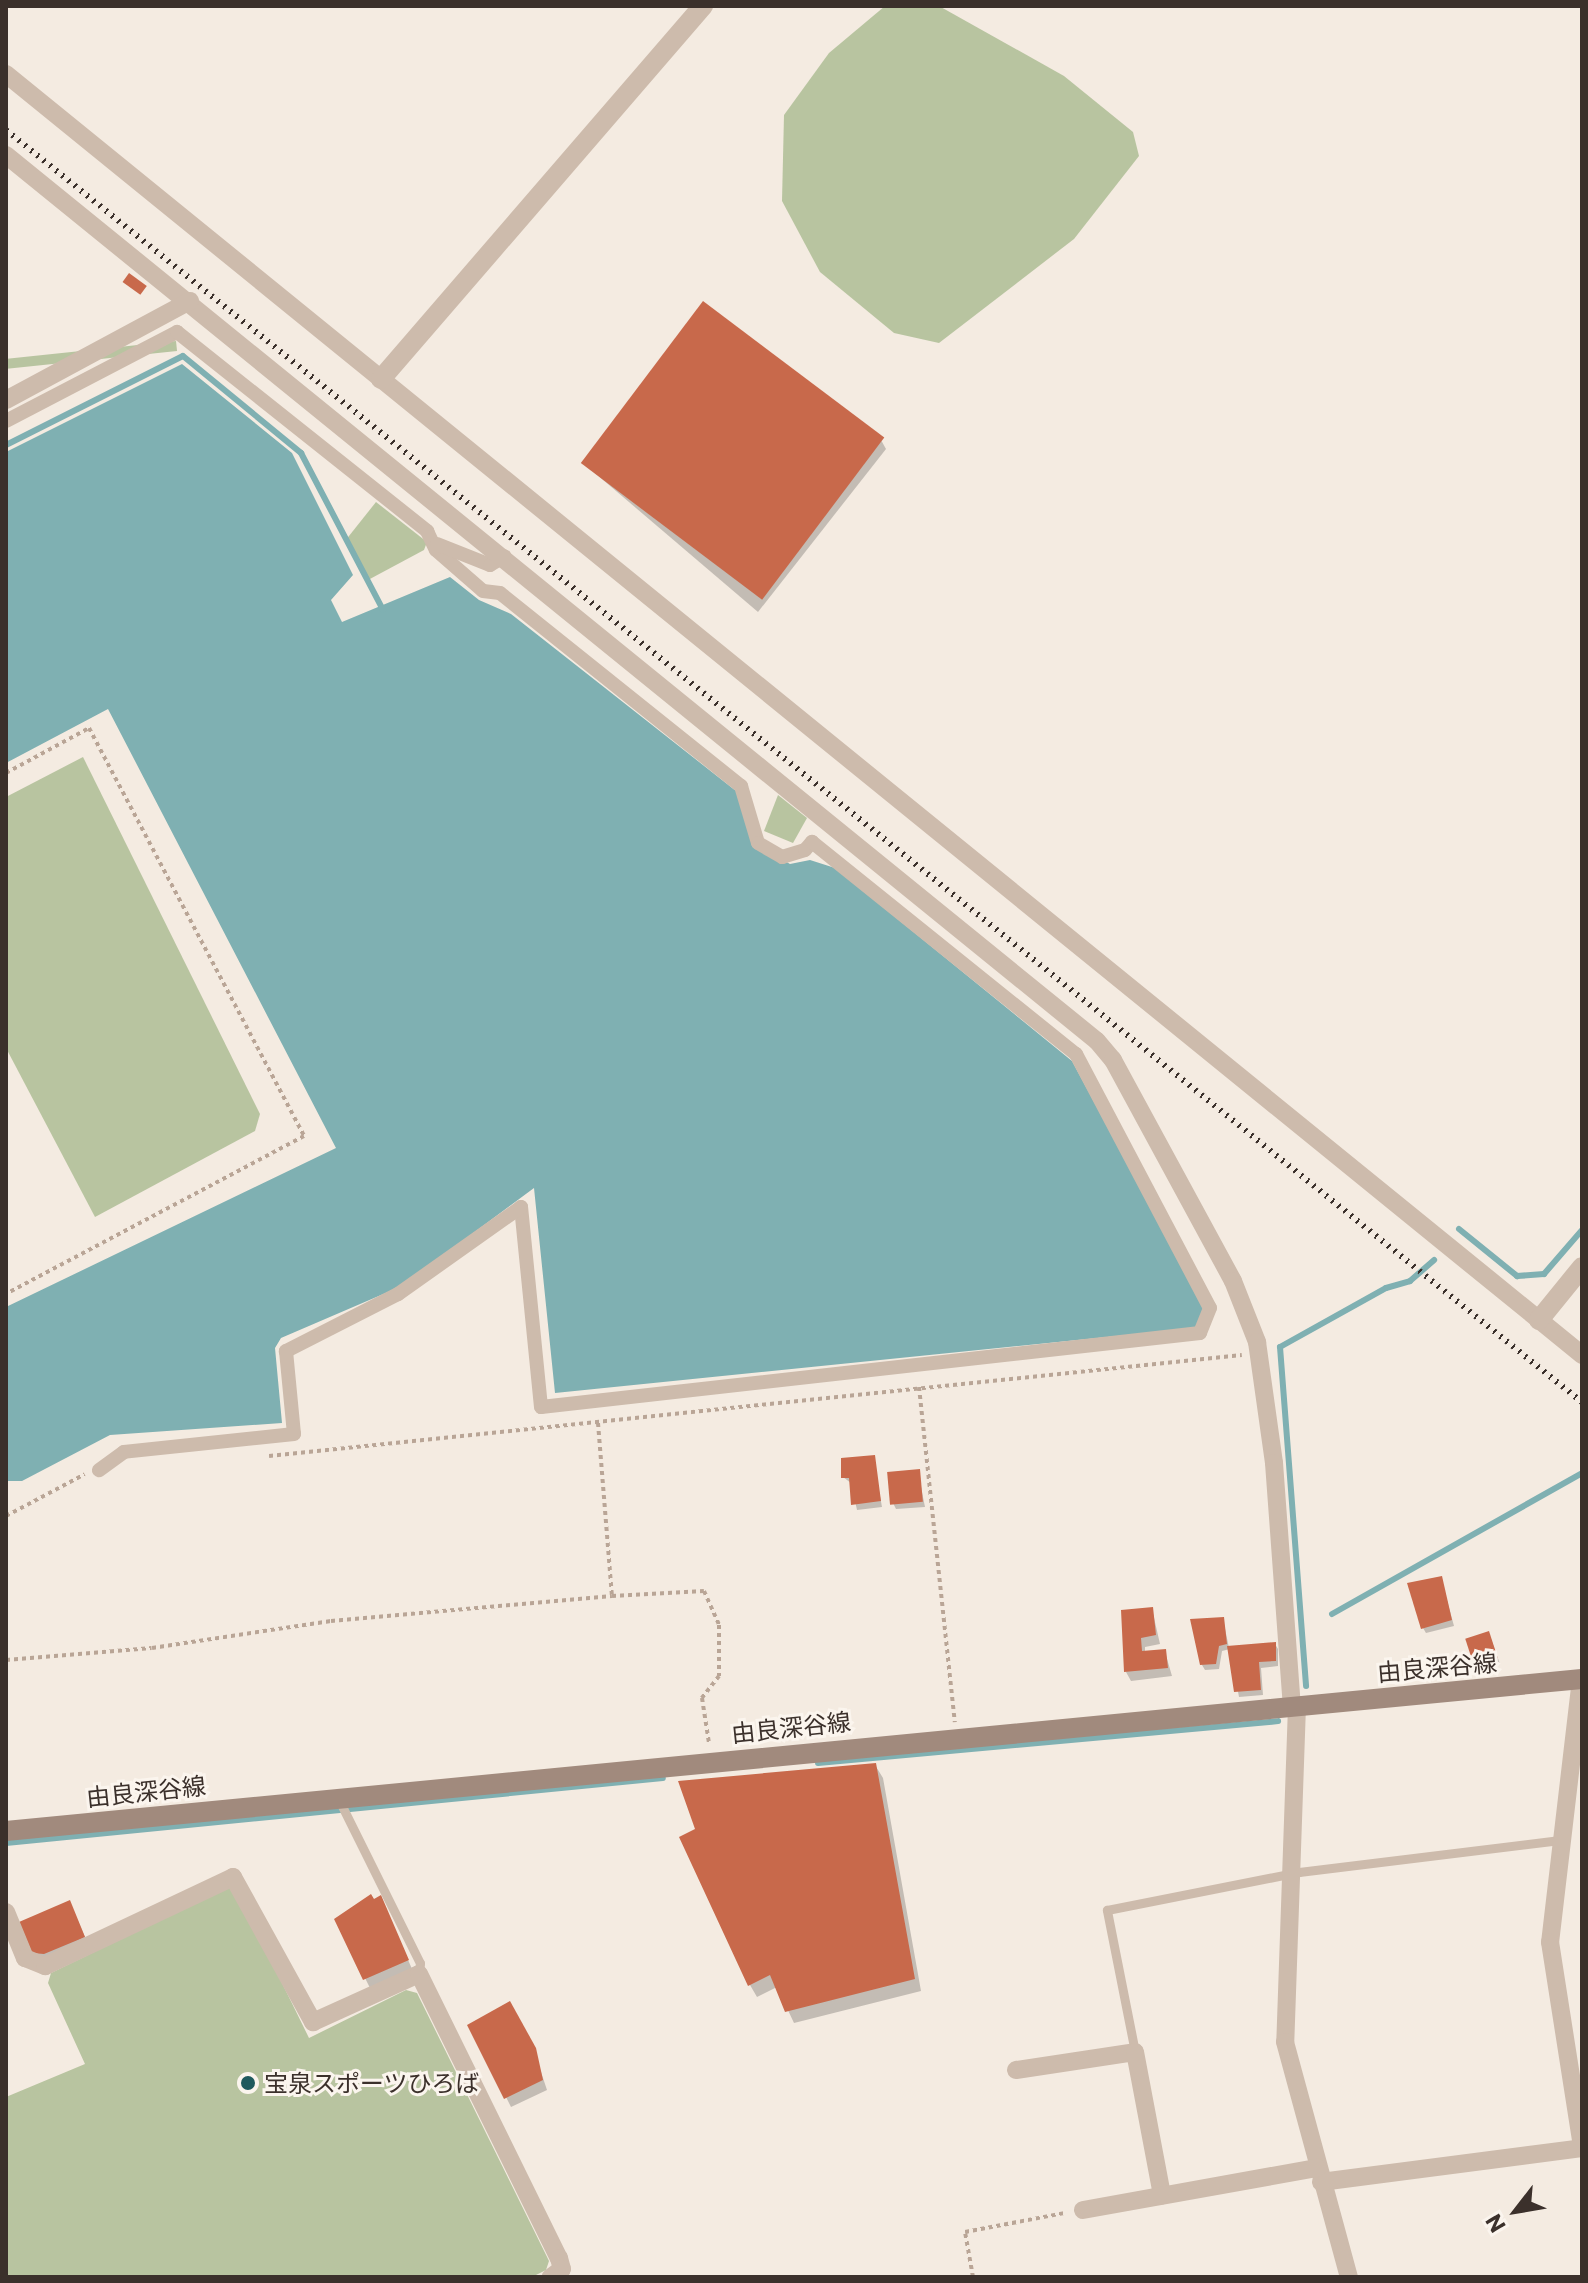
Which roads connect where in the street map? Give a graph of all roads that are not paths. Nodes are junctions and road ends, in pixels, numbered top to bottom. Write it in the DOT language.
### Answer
graph roads {
  1 [pos="703,6"];
  2 [pos="6,74"];
  3 [pos="6,155"];
  4 [pos="190,301"];
  5 [pos="381,379"];
  6 [pos="6,400"];
  7 [pos="6,421"];
  8 [pos="433,543"];
  9 [pos="505,556"];
  10 [pos="1582,1267"];
  11 [pos="1539,1320"];
  12 [pos="1582,1355"];
  13 [pos="99,1470"];
  14 [pos="1581,1679"];
  15 [pos="1295,1706"];
  16 [pos="338,1799"];
  17 [pos="6,1831"];
  18 [pos="1560,1840"];
  19 [pos="1291,1873"];
  20 [pos="6,1912"];
  21 [pos="419,1974"];
  22 [pos="1135,2052"];
  23 [pos="1016,2070"];
  24 [pos="1577,2086"];
  25 [pos="1582,2147"];
  26 [pos="1319,2175"];
  27 [pos="1162,2195"];
  28 [pos="1083,2210"];
  29 [pos="561,2274"];
  30 [pos="1349,2277"];
  1 -- 5 [label="street"];
  2 -- 5 [label="street"];
  3 -- 4 [label="street"];
  4 -- 6 [label="street"];
  4 -- 9 [label="street"];
  5 -- 11 [label="street"];
  7 -- 8 [label="street"];
  8 -- 9 [label="street"];
  8 -- 13 [label="street"];
  9 -- 15 [label="street"];
  10 -- 11 [label="street"];
  11 -- 12 [label="street"];
  14 -- 15 [label="main road, 由良深谷線"];
  14 -- 18 [label="street"];
  15 -- 16 [label="main road, 由良深谷線"];
  15 -- 19 [label="street"];
  16 -- 17 [label="main road, 由良深谷線"];
  16 -- 21 [label="lane"];
  18 -- 19 [label="lane"];
  18 -- 24 [label="street"];
  19 -- 22 [label="lane"];
  19 -- 26 [label="street"];
  20 -- 21 [label="street"];
  21 -- 29 [label="street"];
  22 -- 23 [label="street"];
  22 -- 27 [label="street"];
  24 -- 25 [label="street"];
  25 -- 26 [label="street"];
  26 -- 27 [label="street"];
  26 -- 30 [label="street"];
  27 -- 28 [label="street"];
}
